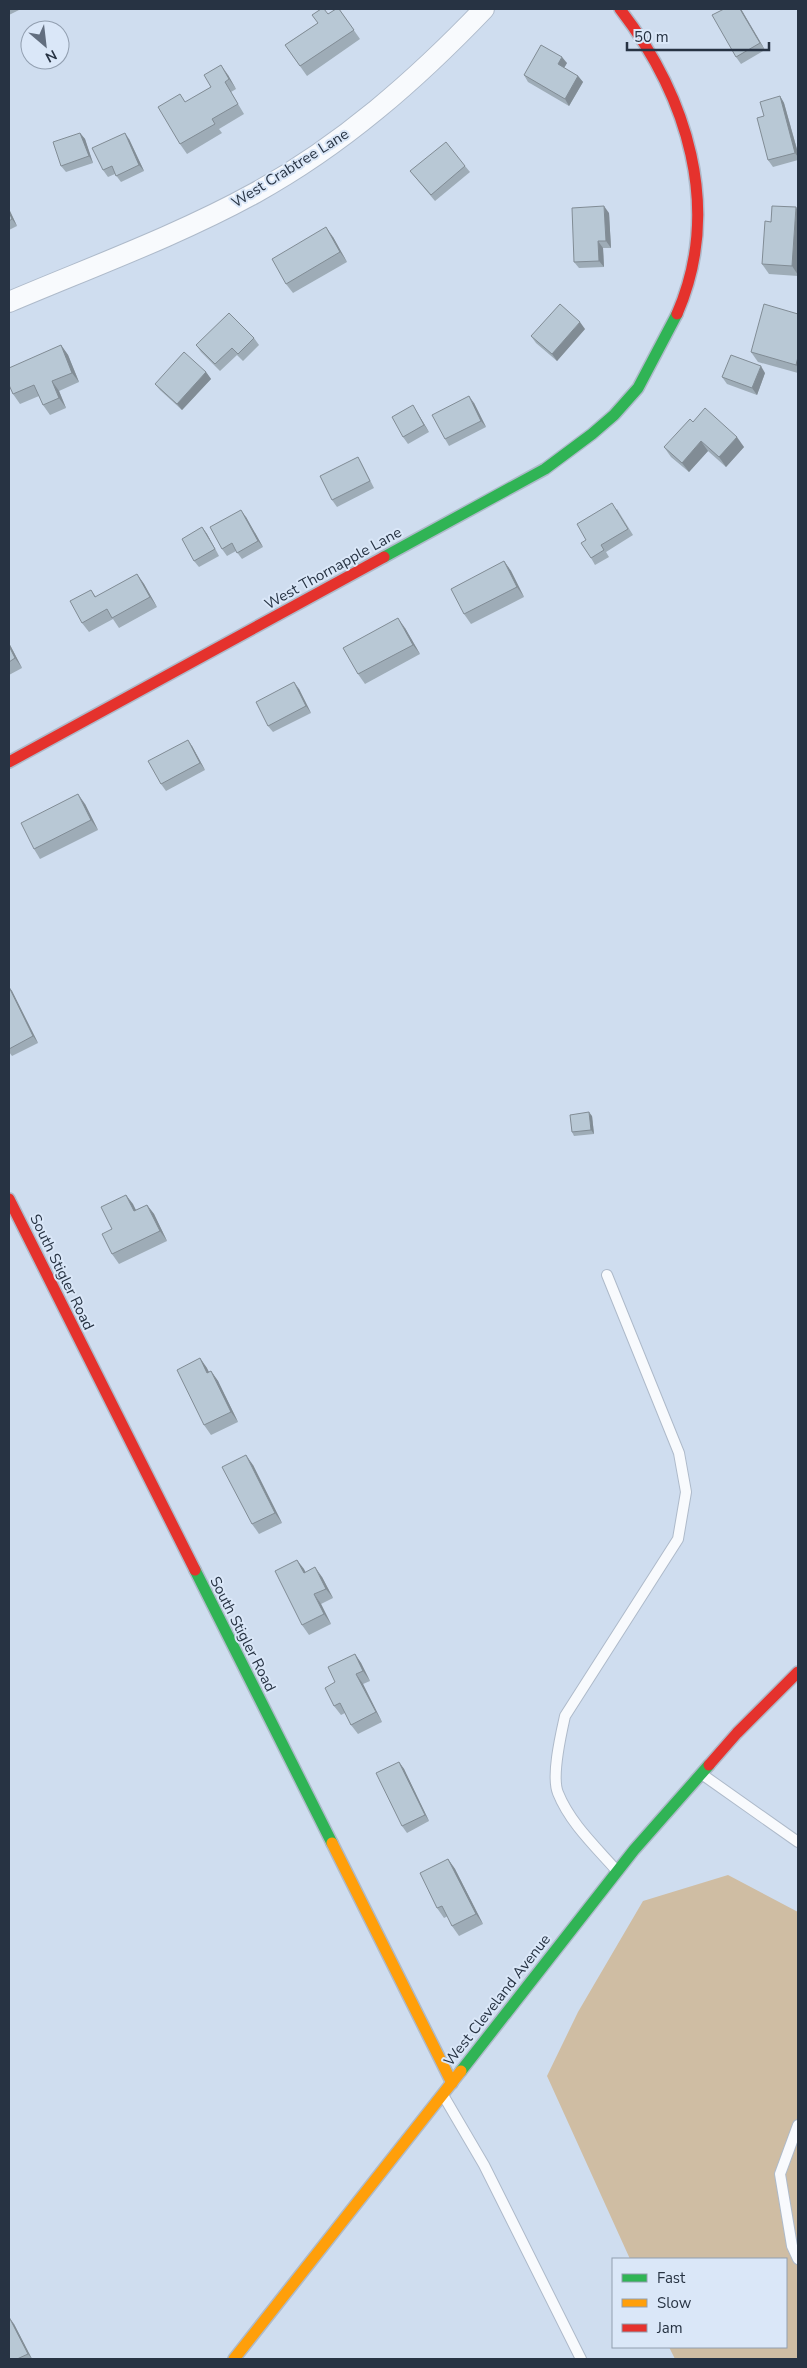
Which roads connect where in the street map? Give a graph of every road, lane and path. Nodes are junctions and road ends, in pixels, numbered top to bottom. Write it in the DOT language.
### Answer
graph roads {
  1 [pos="484,9"];
  2 [pos="620,9"];
  3 [pos="9,302"];
  4 [pos="9,762"];
  5 [pos="9,1199"];
  6 [pos="607,1275"];
  7 [pos="798,1672"];
  8 [pos="702,1774"];
  9 [pos="798,1842"];
  10 [pos="617,1871"];
  11 [pos="452,2082"];
  12 [pos="443,2094"];
  13 [pos="798,2126"];
  14 [pos="798,2259"];
  15 [pos="234,2359"];
  16 [pos="581,2359"];
  1 -- 3 [label="street, West Crabtree Lane"];
  2 -- 4 [label="street, West Thornapple Lane"];
  5 -- 11 [label="street, South Stigler Road"];
  6 -- 10 [label="lane"];
  7 -- 8 [label="street, West Cleveland Avenue"];
  8 -- 9 [label="lane"];
  8 -- 10 [label="street, West Cleveland Avenue"];
  10 -- 11 [label="street, West Cleveland Avenue"];
  11 -- 12 [label="street, West Cleveland Avenue"];
  12 -- 15 [label="street, West Cleveland Avenue"];
  12 -- 16 [label="lane"];
  13 -- 14 [label="lane"];
}
